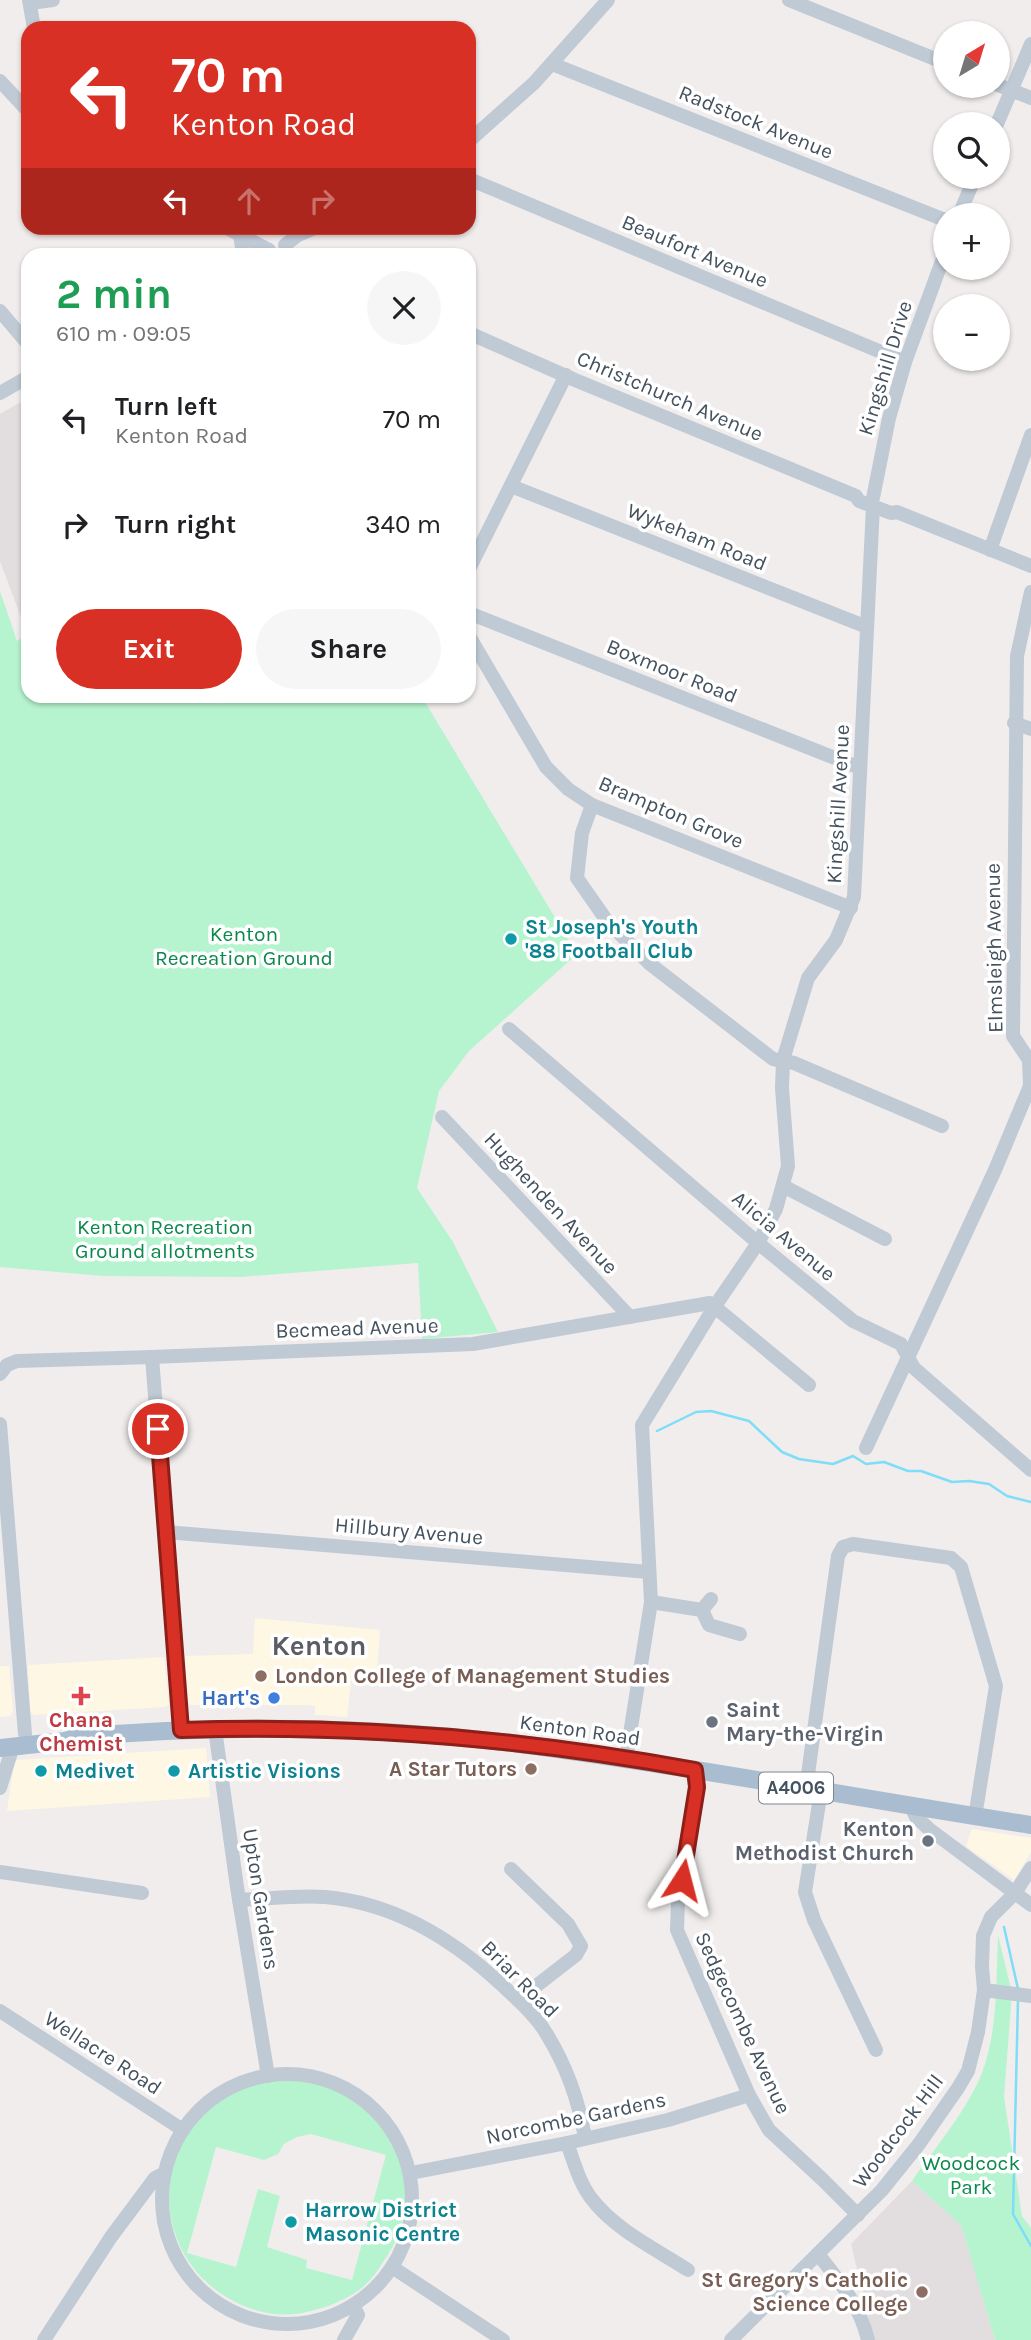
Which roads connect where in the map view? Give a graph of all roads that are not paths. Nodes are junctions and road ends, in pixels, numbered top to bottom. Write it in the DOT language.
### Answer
graph roads {
  1 [pos="53,0"];
  2 [pos="608,0"];
  3 [pos="789,0"];
  4 [pos="30,2"];
  5 [pos="32,21"];
  6 [pos="1031,44"];
  7 [pos="933,58"];
  8 [pos="552,64"];
  9 [pos="1010,77"];
  10 [pos="0,81"];
  11 [pos="1010,89"];
  12 [pos="1031,98"];
  13 [pos="21,104"];
  14 [pos="476,135"];
  15 [pos="476,182"];
  16 [pos="933,215"];
  17 [pos="240,235"];
  18 [pos="259,248"];
  19 [pos="935,280"];
  20 [pos="0,311"];
  21 [pos="21,336"];
  22 [pos="476,336"];
  23 [pos="905,362"];
  24 [pos="566,375"];
  25 [pos="21,381"];
  26 [pos="0,393"];
  27 [pos="1031,435"];
  28 [pos="511,486"];
  29 [pos="873,502"];
  30 [pos="990,550"];
  31 [pos="476,555"];
  32 [pos="1031,566"];
  33 [pos="1031,592"];
  34 [pos="476,616"];
  35 [pos="867,627"];
  36 [pos="476,648"];
  37 [pos="1014,723"];
  38 [pos="1031,729"];
  39 [pos="860,768"];
  40 [pos="592,805"];
  41 [pos="851,908"];
  42 [pos="509,1029"];
  43 [pos="783,1060"];
  44 [pos="442,1117"];
  45 [pos="943,1126"];
  46 [pos="783,1186"];
  47 [pos="885,1239"];
  48 [pos="758,1242"];
  49 [pos="715,1306"];
  50 [pos="630,1317"];
  51 [pos="152,1357"];
  52 [pos="908,1358"];
  53 [pos="0,1373"];
  54 [pos="809,1385"];
  55 [pos="0,1424"];
  56 [pos="866,1448"];
  57 [pos="1031,1470"];
  58 [pos="166,1532"];
  59 [pos="649,1572"];
  60 [pos="651,1602"];
  61 [pos="740,1634"];
  62 [pos="215,1729"];
  63 [pos="181,1730"];
  64 [pos="9,1741"];
  65 [pos="626,1759"];
  66 [pos="695,1770"];
  67 [pos="0,1788"];
  68 [pos="813,1790"];
  69 [pos="911,1806"];
  70 [pos="975,1816"];
  71 [pos="1031,1825"];
  72 [pos="1031,1868"];
  73 [pos="510,1869"];
  74 [pos="0,1872"];
  75 [pos="142,1893"];
  76 [pos="1015,1894"];
  77 [pos="239,1900"];
  78 [pos="1031,1905"];
  79 [pos="984,1990"];
  80 [pos="1022,1995"];
  81 [pos="518,2000"];
  82 [pos="0,2011"];
  83 [pos="876,2050"];
  84 [pos="268,2076"];
  85 [pos="749,2095"];
  86 [pos="183,2130"];
  87 [pos="585,2138"];
  88 [pos="568,2143"];
  89 [pos="165,2173"];
  90 [pos="411,2173"];
  91 [pos="858,2215"];
  92 [pos="818,2254"];
  93 [pos="392,2267"];
  94 [pos="688,2270"];
  95 [pos="353,2305"];
  96 [pos="44,2340"];
  97 [pos="344,2340"];
  98 [pos="503,2340"];
  99 [pos="730,2340"];
  100 [pos="868,2340"];
  1 -- 4 [label="street"];
  2 -- 8 [label="street"];
  3 -- 7 [label="street"];
  4 -- 5 [label="street"];
  6 -- 9 [label="street"];
  8 -- 14 [label="street"];
  8 -- 16 [label="street, Radstock Avenue"];
  10 -- 13 [label="street"];
  11 -- 12 [label="street"];
  15 -- 23 [label="street, Beaufort Avenue"];
  17 -- 18 [label="street"];
  19 -- 23 [label="street, Kingshill Drive"];
  20 -- 21 [label="street"];
  22 -- 24 [label="street, Christchurch Avenue"];
  23 -- 29 [label="street, Kingshill Drive"];
  24 -- 28 [label="street"];
  24 -- 29 [label="street, Christchurch Avenue"];
  25 -- 26 [label="street"];
  27 -- 30 [label="street"];
  28 -- 31 [label="street"];
  28 -- 35 [label="street, Wykeham Road"];
  29 -- 30 [label="street, Christchurch Avenue"];
  29 -- 35 [label="street, Kingshill Avenue"];
  30 -- 32 [label="street, Christchurch Avenue"];
  33 -- 37 [label="street, Elmsleigh Avenue"];
  34 -- 39 [label="street, Boxmoor Road"];
  35 -- 39 [label="street, Kingshill Avenue"];
  36 -- 40 [label="street, Brampton Grove"];
  37 -- 38 [label="street"];
  37 -- 52 [label="street, Elmsleigh Avenue"];
  39 -- 41 [label="street, Kingshill Avenue"];
  40 -- 41 [label="street, Brampton Grove"];
  40 -- 43 [label="street"];
  41 -- 43 [label="street, Kingshill Avenue"];
  42 -- 48 [label="street, Alicia Avenue"];
  43 -- 45 [label="street"];
  43 -- 46 [label="street, Kingshill Avenue"];
  44 -- 50 [label="street, Hughenden Avenue"];
  46 -- 47 [label="street"];
  46 -- 48 [label="street, Kingshill Avenue"];
  48 -- 49 [label="street, Kingshill Avenue"];
  48 -- 52 [label="street, Alicia Avenue"];
  49 -- 50 [label="street, Becmead Avenue"];
  49 -- 54 [label="street"];
  49 -- 59 [label="street, Kingshill Avenue"];
  50 -- 51 [label="street, Becmead Avenue"];
  51 -- 53 [label="street, Becmead Avenue"];
  51 -- 58 [label="street"];
  52 -- 56 [label="street, Elmsleigh Avenue"];
  52 -- 57 [label="street, Alicia Avenue"];
  55 -- 64 [label="street"];
  58 -- 59 [label="street, Hillbury Avenue"];
  58 -- 63 [label="street"];
  59 -- 60 [label="street"];
  60 -- 61 [label="street"];
  60 -- 65 [label="street"];
  62 -- 63 [label="main road, Kenton Road / A4006"];
  62 -- 65 [label="main road, Kenton Road / A4006"];
  62 -- 77 [label="street, Upton Gardens"];
  63 -- 64 [label="main road, Kenton Road / A4006"];
  64 -- 67 [label="street"];
  65 -- 66 [label="main road, Kenton Road / A4006"];
  66 -- 68 [label="main road, Kenton Road / A4006"];
  66 -- 85 [label="street, Sedgecombe Avenue"];
  68 -- 69 [label="main road, Kenton Road / A4006"];
  68 -- 70 [label="street"];
  68 -- 83 [label="street"];
  69 -- 70 [label="main road, Kenton Road / A4006"];
  69 -- 76 [label="street"];
  70 -- 71 [label="main road, Kenton Road / A4006"];
  72 -- 76 [label="street, Woodcock Hill"];
  73 -- 81 [label="street"];
  74 -- 75 [label="street"];
  76 -- 78 [label="street"];
  76 -- 79 [label="street, Woodcock Hill"];
  77 -- 81 [label="street, Briar Road"];
  77 -- 84 [label="street, Upton Gardens"];
  79 -- 80 [label="street"];
  79 -- 91 [label="street, Woodcock Hill"];
  81 -- 87 [label="street, Briar Road"];
  82 -- 86 [label="street, Wellacre Road"];
  84 -- 86 [label="street"];
  84 -- 90 [label="street"];
  85 -- 87 [label="street, Norcombe Gardens"];
  85 -- 91 [label="street, Sedgecombe Avenue"];
  86 -- 89 [label="street"];
  87 -- 88 [label="street, Norcombe Gardens"];
  88 -- 90 [label="street, Norcombe Gardens"];
  88 -- 94 [label="street"];
  89 -- 95 [label="street"];
  89 -- 96 [label="street"];
  90 -- 93 [label="street"];
  91 -- 92 [label="street, Woodcock Hill"];
  92 -- 99 [label="street, Woodcock Hill"];
  92 -- 100 [label="street"];
  93 -- 95 [label="street"];
  93 -- 98 [label="street"];
  95 -- 97 [label="street"];
}
